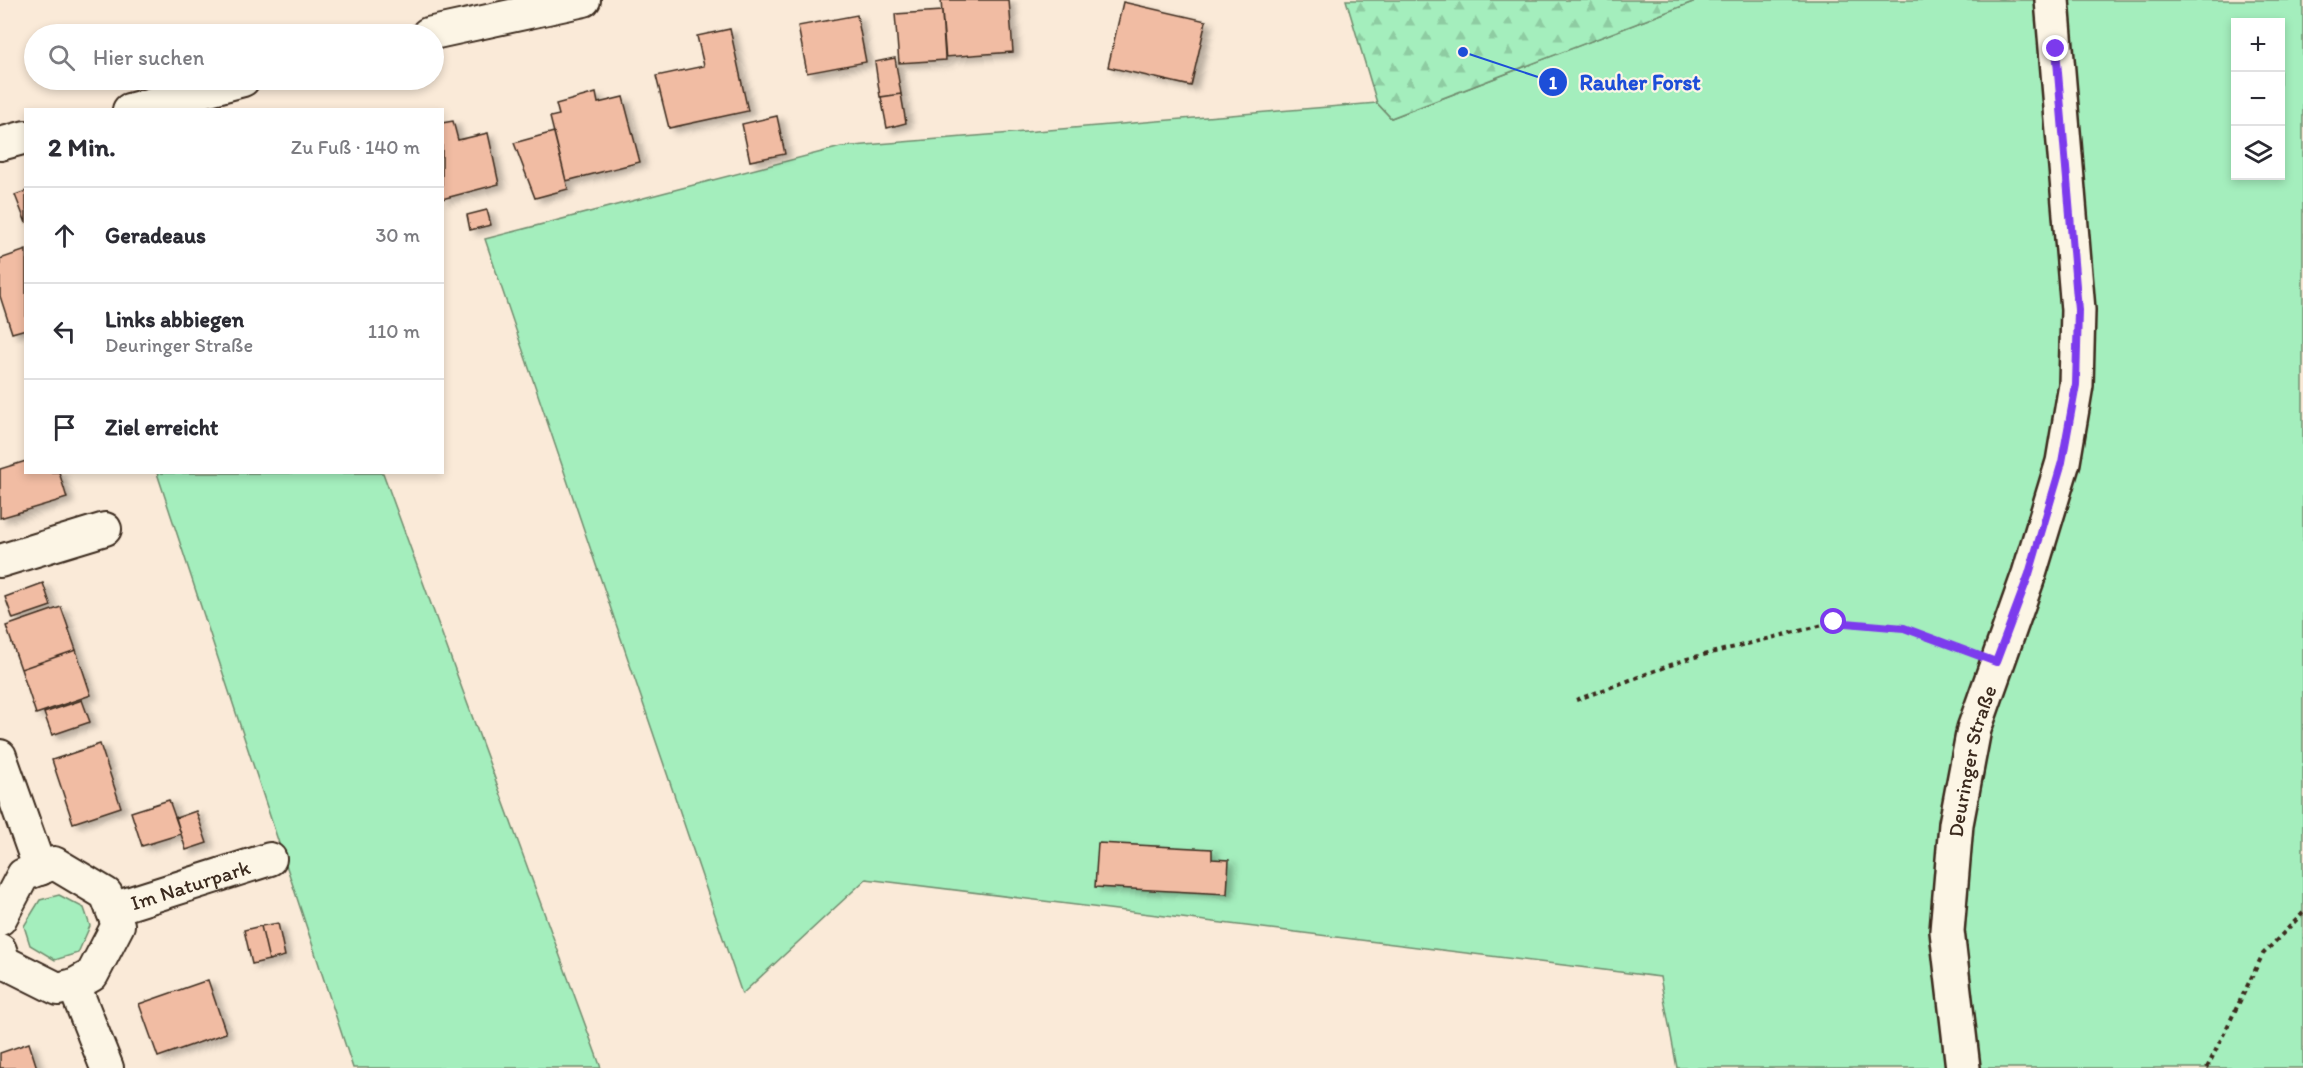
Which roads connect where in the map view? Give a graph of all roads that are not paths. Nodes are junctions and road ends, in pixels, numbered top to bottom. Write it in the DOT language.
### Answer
graph roads {
  1 [pos="584,0"];
  2 [pos="2052,0"];
  3 [pos="444,31"];
  4 [pos="205,90"];
  5 [pos="137,108"];
  6 [pos="24,138"];
  7 [pos="0,144"];
  8 [pos="105,529"];
  9 [pos="0,561"];
  10 [pos="0,756"];
  11 [pos="270,858"];
  12 [pos="40,869"];
  13 [pos="112,909"];
  14 [pos="0,919"];
  15 [pos="0,950"];
  16 [pos="74,985"];
  17 [pos="107,1068"];
  18 [pos="1963,1068"];
  1 -- 3 [label="street"];
  2 -- 18 [label="street, Deuringer Straße"];
  4 -- 5 [label="street"];
  6 -- 7 [label="street"];
  8 -- 9 [label="street"];
  10 -- 12 [label="street"];
  11 -- 13 [label="street, Im Naturpark"];
  12 -- 13 [label="street, Im Naturpark"];
  12 -- 14 [label="street"];
  13 -- 16 [label="street, Im Naturpark"];
  15 -- 16 [label="street"];
  16 -- 17 [label="street"];
}
